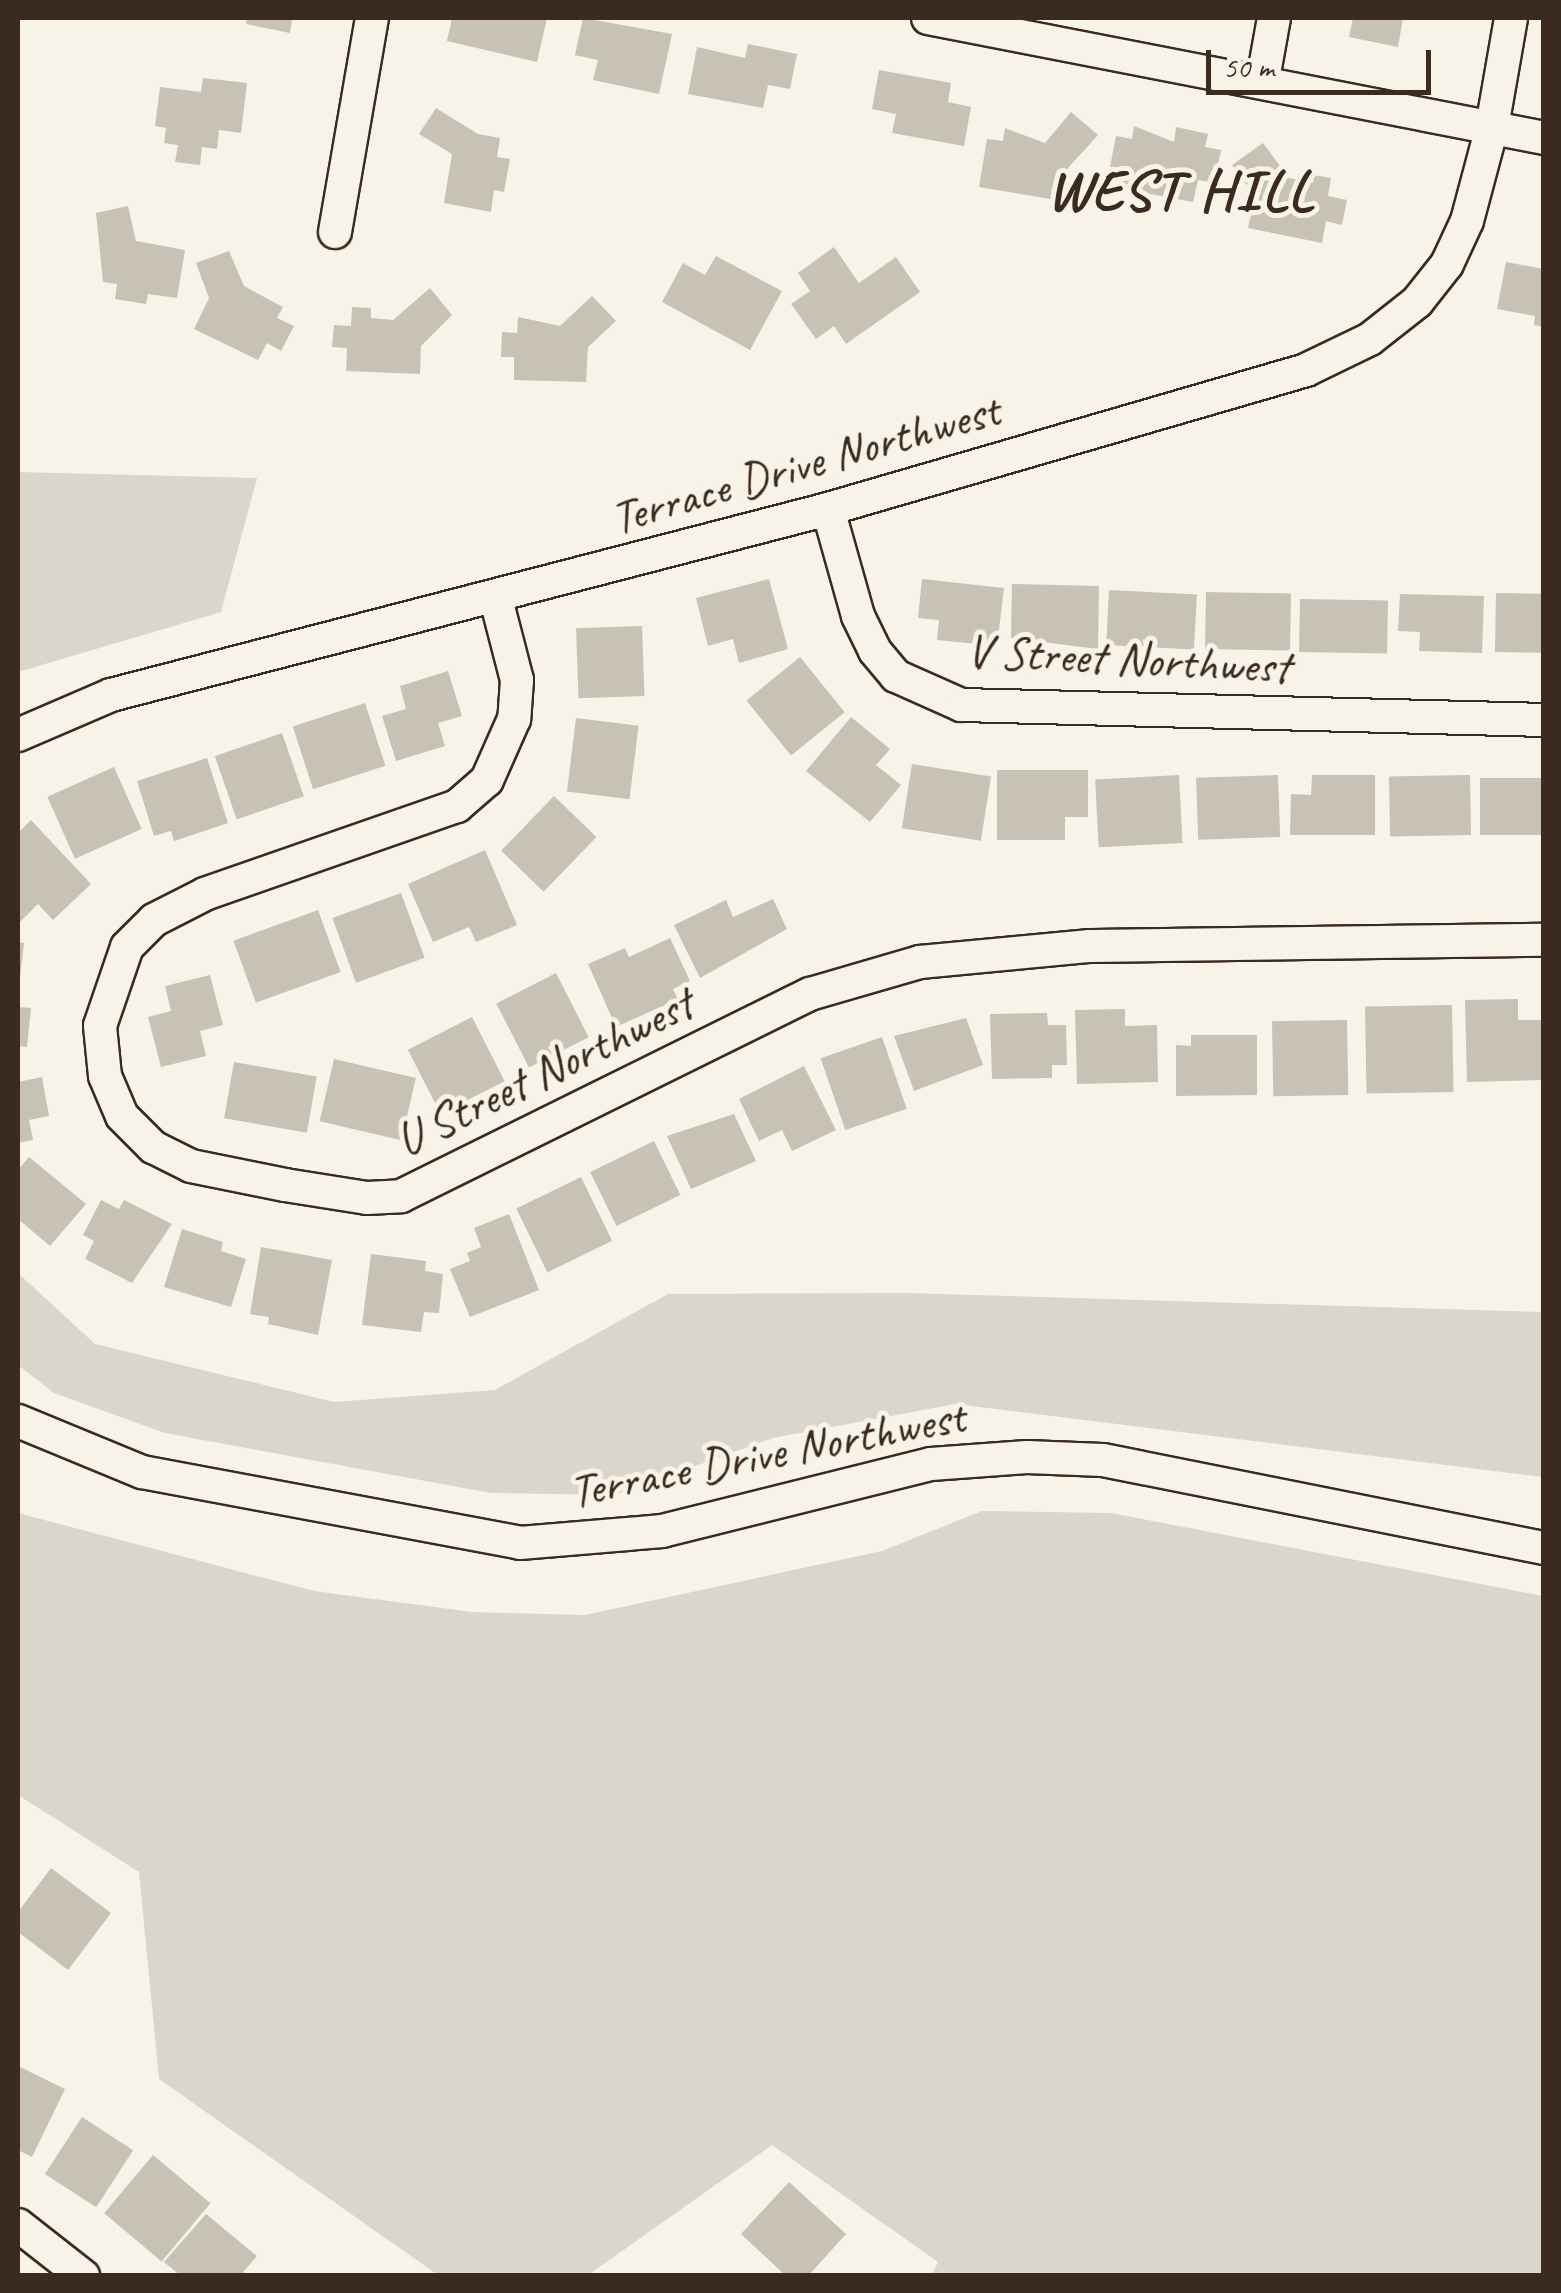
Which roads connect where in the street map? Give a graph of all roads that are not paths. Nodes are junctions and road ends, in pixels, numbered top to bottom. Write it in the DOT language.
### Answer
graph roads {
  1 [pos="372,18"];
  2 [pos="928,18"];
  3 [pos="1274,18"];
  4 [pos="1512,18"];
  5 [pos="1263,80"];
  6 [pos="1492,127"];
  7 [pos="1544,138"];
  8 [pos="335,232"];
  9 [pos="828,509"];
  10 [pos="496,598"];
  11 [pos="1544,720"];
  12 [pos="18,735"];
  13 [pos="1544,940"];
  14 [pos="18,1421"];
  15 [pos="1544,1548"];
  16 [pos="18,2226"];
  17 [pos="83,2276"];
  1 -- 8 [label="street"];
  2 -- 5 [label="street"];
  3 -- 5 [label="street"];
  4 -- 6 [label="street, Terrace Drive Northwest"];
  5 -- 6 [label="street"];
  6 -- 7 [label="street"];
  6 -- 9 [label="street, Terrace Drive Northwest"];
  9 -- 10 [label="street, Terrace Drive Northwest"];
  9 -- 11 [label="street, V Street Northwest"];
  10 -- 12 [label="street, Terrace Drive Northwest"];
  10 -- 13 [label="street, U Street Northwest"];
  14 -- 15 [label="street, Terrace Drive Northwest"];
  16 -- 17 [label="street"];
}
